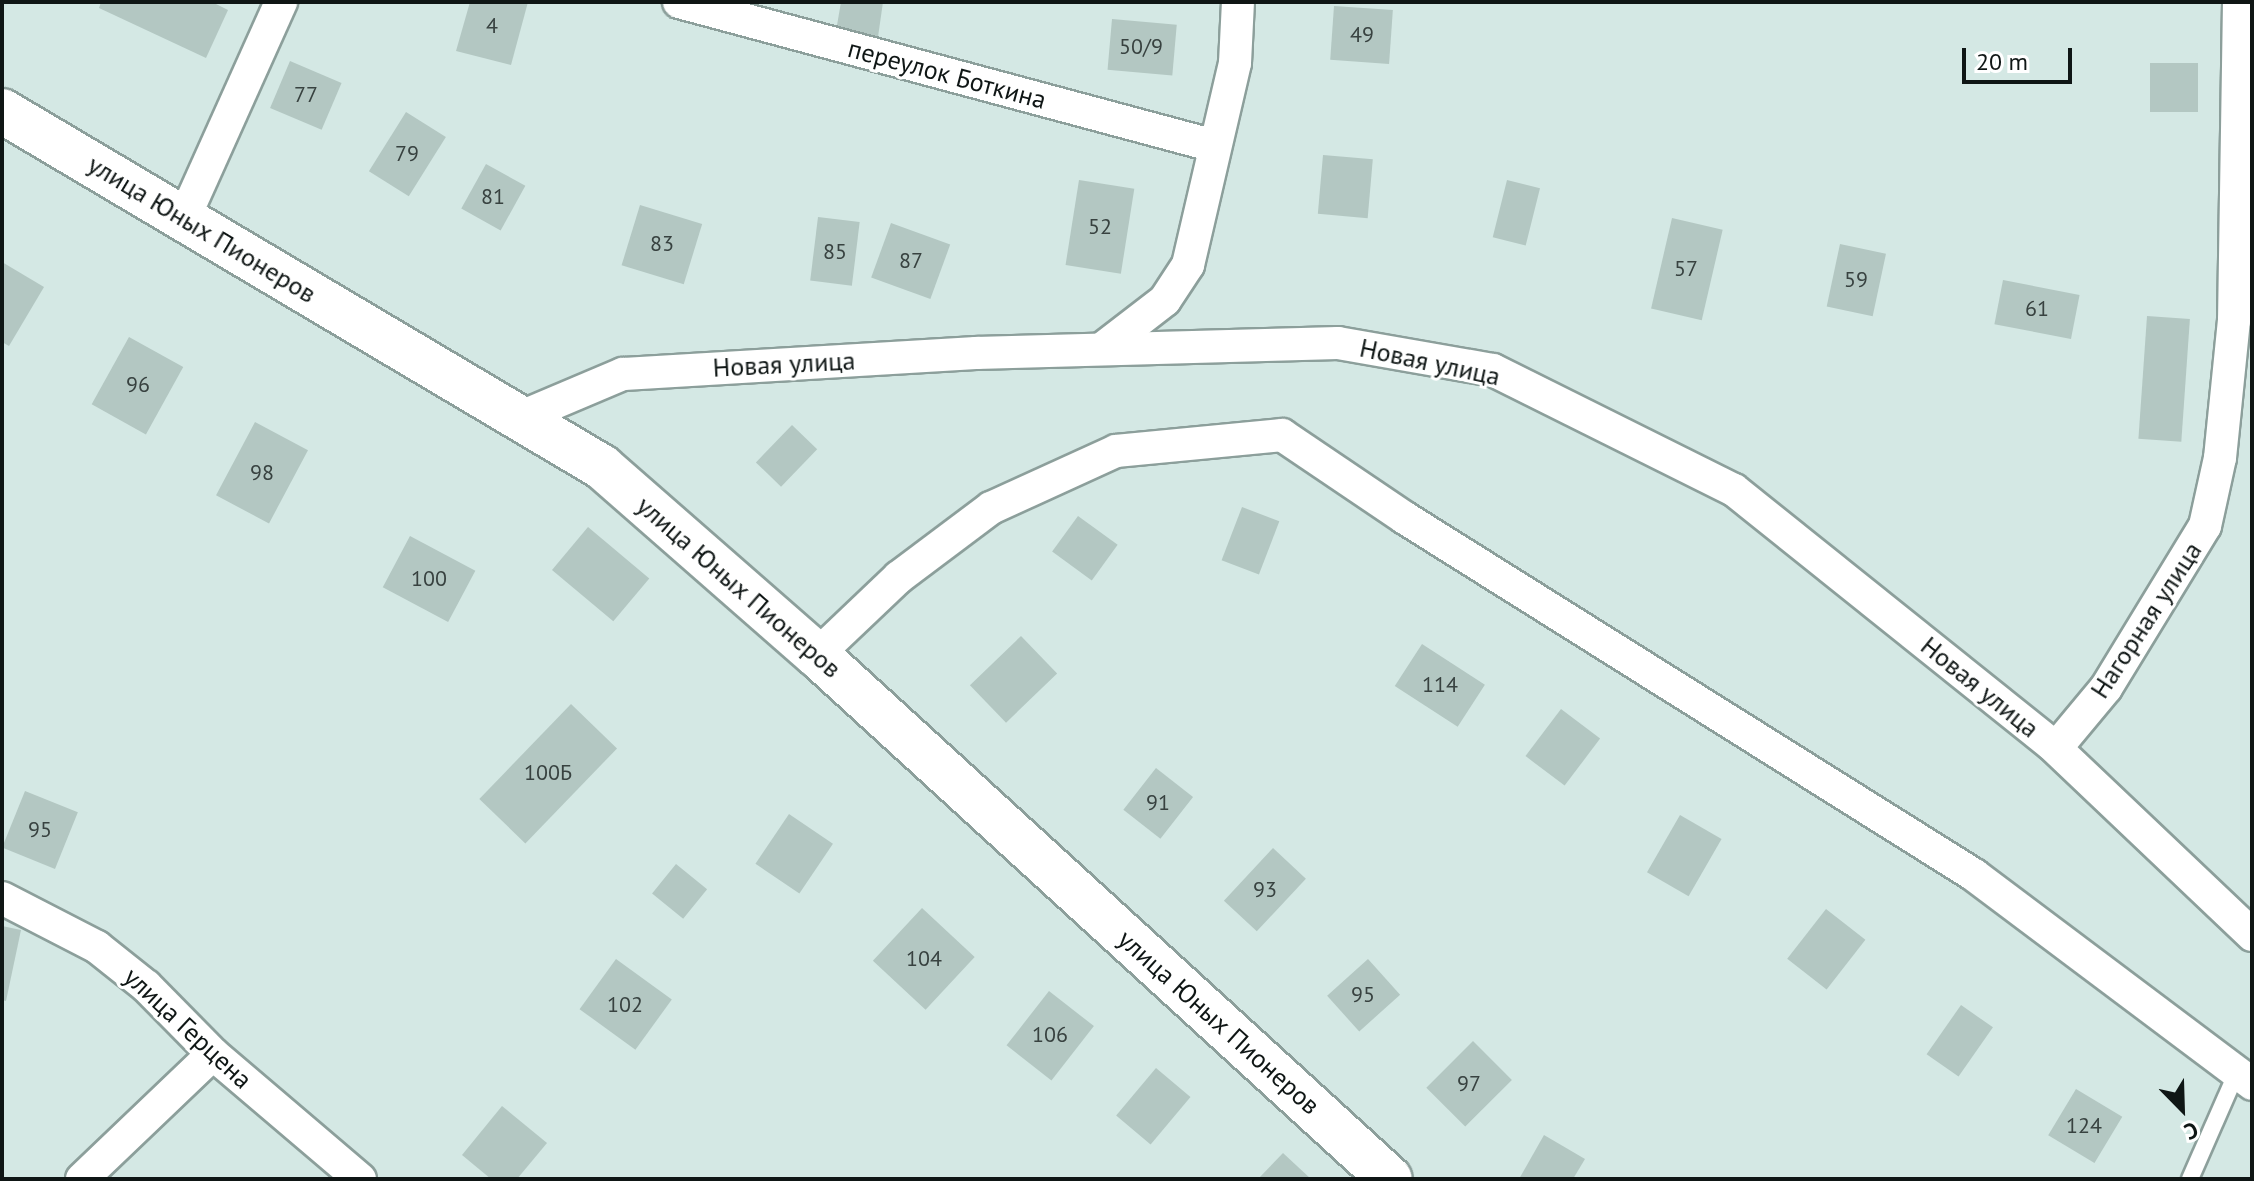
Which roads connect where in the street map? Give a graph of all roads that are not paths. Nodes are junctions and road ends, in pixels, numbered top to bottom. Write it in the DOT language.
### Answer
graph roads {
  1 [pos="281,2"];
  2 [pos="679,2"];
  3 [pos="1238,2"];
  4 [pos="2239,2"];
  5 [pos="2,111"];
  6 [pos="1215,146"];
  7 [pos="184,218"];
  8 [pos="1103,348"];
  9 [pos="521,417"];
  10 [pos="817,655"];
  11 [pos="2056,748"];
  12 [pos="2,898"];
  13 [pos="2252,935"];
  14 [pos="213,1054"];
  15 [pos="2244,1079"];
  16 [pos="82,1179"];
  17 [pos="360,1179"];
  18 [pos="1390,1179"];
  19 [pos="2190,1179"];
  1 -- 7 [label="street"];
  2 -- 6 [label="street, переулок Боткина"];
  3 -- 6 [label="street"];
  4 -- 11 [label="street, Нагорная улица"];
  5 -- 7 [label="main road, улица Юных Пионеров"];
  6 -- 8 [label="street"];
  7 -- 9 [label="main road, улица Юных Пионеров"];
  8 -- 9 [label="street, Новая улица"];
  8 -- 11 [label="street, Новая улица"];
  9 -- 10 [label="main road, улица Юных Пионеров"];
  10 -- 15 [label="street"];
  10 -- 18 [label="main road, улица Юных Пионеров"];
  11 -- 13 [label="street, Новая улица"];
  12 -- 14 [label="street, улица Герцена"];
  14 -- 16 [label="street"];
  14 -- 17 [label="street, улица Герцена"];
  15 -- 19 [label="lane"];
}
